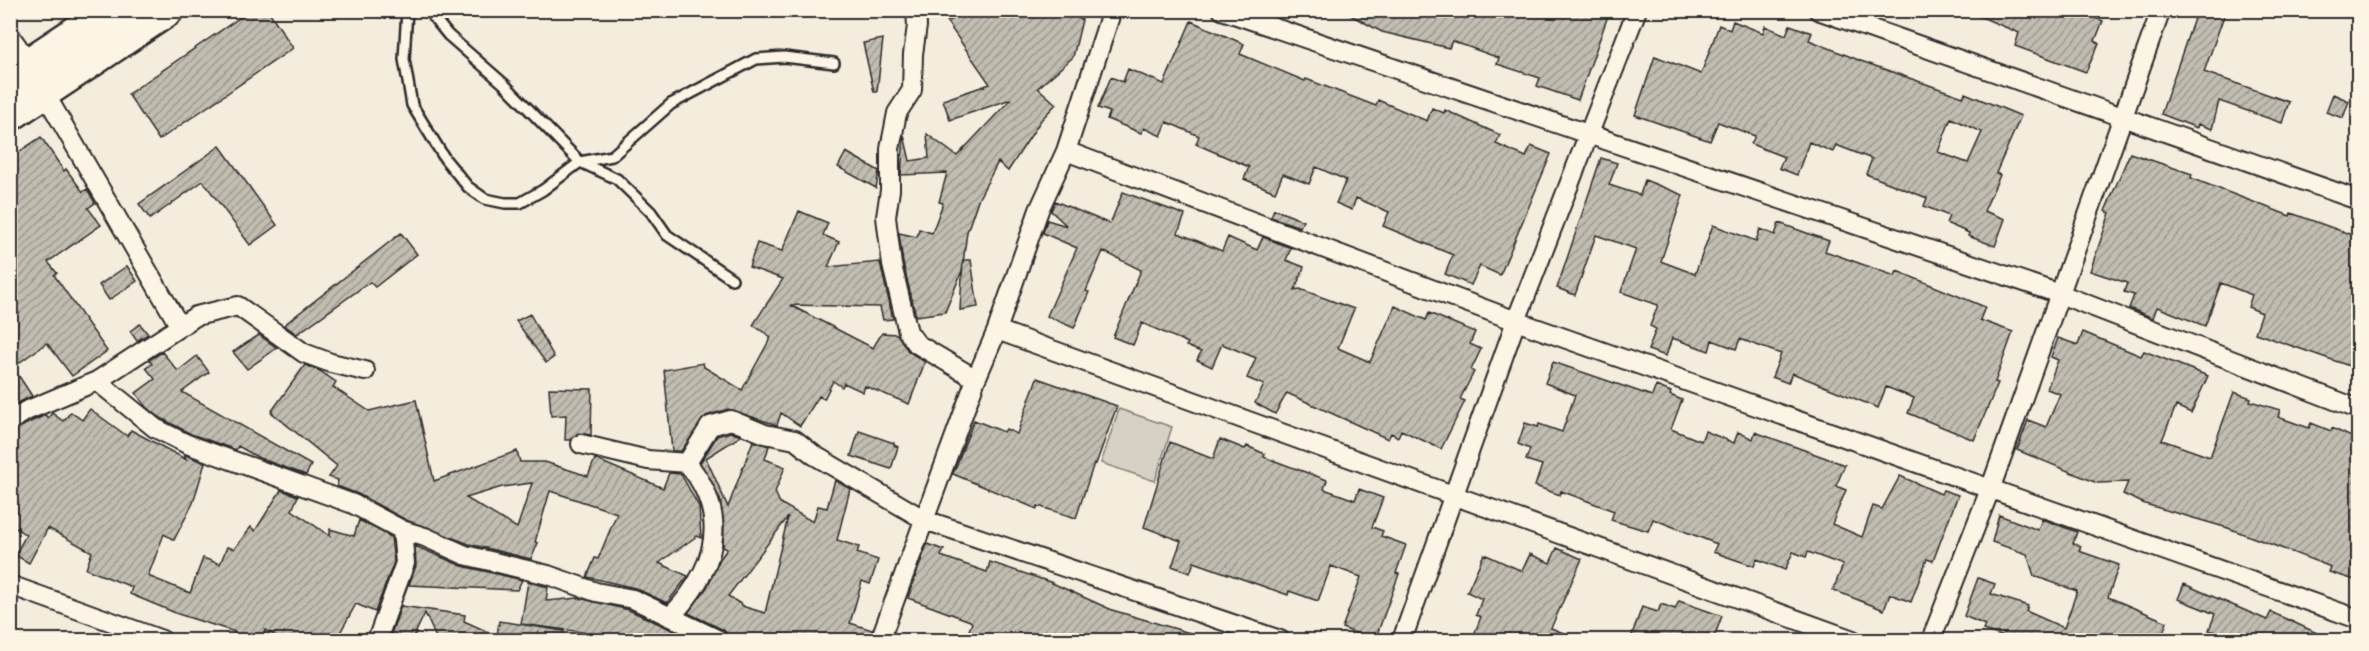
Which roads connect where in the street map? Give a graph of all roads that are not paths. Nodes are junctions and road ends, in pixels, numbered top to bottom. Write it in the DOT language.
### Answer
graph roads {
  1 [pos="111,10"];
  2 [pos="166,10"];
  3 [pos="407,10"];
  4 [pos="424,10"];
  5 [pos="916,10"];
  6 [pos="1112,10"];
  7 [pos="1222,10"];
  8 [pos="1637,10"];
  9 [pos="1818,10"];
  10 [pos="2161,10"];
  11 [pos="10,36"];
  12 [pos="834,63"];
  13 [pos="28,78"];
  14 [pos="10,114"];
  15 [pos="2124,116"];
  16 [pos="1586,135"];
  17 [pos="1066,150"];
  18 [pos="580,162"];
  19 [pos="2358,200"];
  20 [pos="732,279"];
  21 [pos="2060,294"];
  22 [pos="1516,321"];
  23 [pos="179,325"];
  24 [pos="997,330"];
  25 [pos="365,370"];
  26 [pos="976,379"];
  27 [pos="98,381"];
  28 [pos="2358,409"];
  29 [pos="10,421"];
  30 [pos="581,444"];
  31 [pos="687,463"];
  32 [pos="1991,487"];
  33 [pos="1452,497"];
  34 [pos="925,520"];
  35 [pos="402,530"];
  36 [pos="10,585"];
  37 [pos="670,617"];
  38 [pos="2358,619"];
  39 [pos="162,640"];
  40 [pos="377,640"];
  41 [pos="719,640"];
  42 [pos="880,640"];
  43 [pos="1280,640"];
  44 [pos="1402,640"];
  45 [pos="1853,640"];
  46 [pos="1931,640"];
  1 -- 13 [label="highway"];
  2 -- 13 [label="highway"];
  3 -- 18 [label="lane"];
  4 -- 18 [label="lane"];
  5 -- 26 [label="street"];
  6 -- 17 [label="street"];
  7 -- 16 [label="street"];
  8 -- 16 [label="street"];
  9 -- 15 [label="street"];
  10 -- 15 [label="street"];
  11 -- 13 [label="street"];
  12 -- 18 [label="lane"];
  13 -- 14 [label="highway"];
  13 -- 23 [label="street"];
  15 -- 19 [label="street"];
  15 -- 21 [label="street"];
  16 -- 21 [label="street"];
  16 -- 22 [label="street"];
  17 -- 22 [label="street"];
  17 -- 24 [label="street"];
  18 -- 20 [label="lane"];
  21 -- 28 [label="street"];
  21 -- 32 [label="street"];
  22 -- 32 [label="street"];
  22 -- 33 [label="street"];
  23 -- 25 [label="street"];
  23 -- 27 [label="street"];
  24 -- 26 [label="street"];
  24 -- 33 [label="street"];
  26 -- 34 [label="street"];
  27 -- 29 [label="street"];
  27 -- 35 [label="street"];
  30 -- 31 [label="street"];
  31 -- 34 [label="street"];
  31 -- 37 [label="street"];
  32 -- 38 [label="street"];
  32 -- 46 [label="street"];
  33 -- 44 [label="street"];
  33 -- 45 [label="street"];
  34 -- 42 [label="street"];
  34 -- 43 [label="street"];
  35 -- 37 [label="street"];
  35 -- 40 [label="street"];
  36 -- 39 [label="street"];
  37 -- 41 [label="street"];
}
